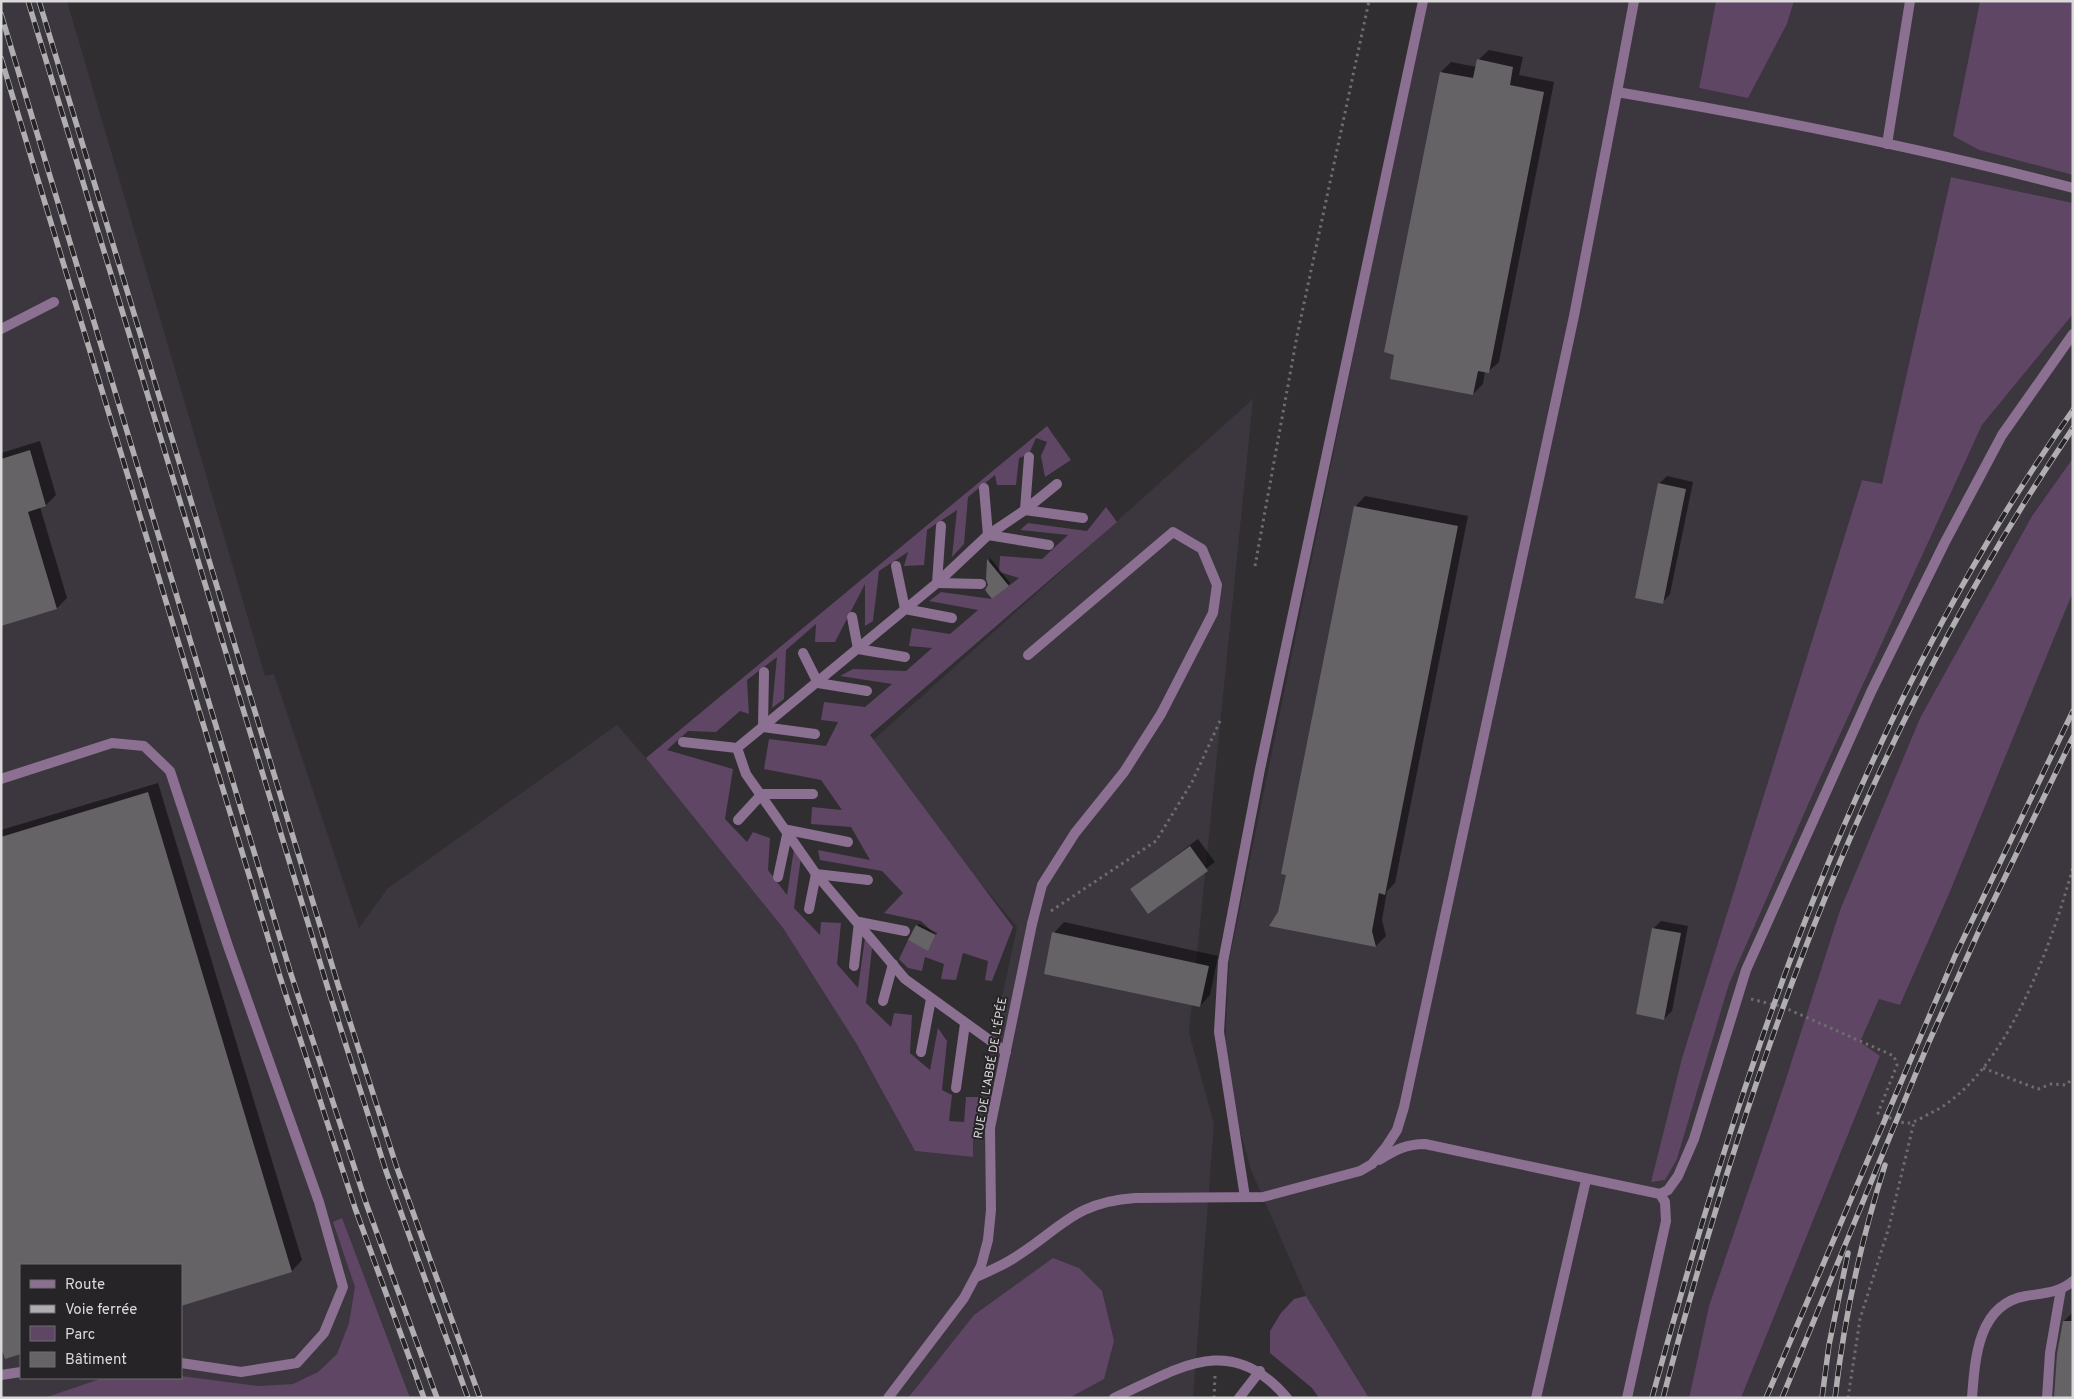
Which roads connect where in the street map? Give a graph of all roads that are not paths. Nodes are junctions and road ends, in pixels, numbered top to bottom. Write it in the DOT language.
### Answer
graph roads {
  1 [pos="1423,1"];
  2 [pos="1634,1"];
  3 [pos="1910,1"];
  4 [pos="1617,92"];
  5 [pos="1887,144"];
  6 [pos="2073,188"];
  7 [pos="54,302"];
  8 [pos="1,328"];
  9 [pos="2073,334"];
  10 [pos="1029,457"];
  11 [pos="1056,484"];
  12 [pos="984,488"];
  13 [pos="1025,510"];
  14 [pos="1083,518"];
  15 [pos="941,526"];
  16 [pos="988,535"];
  17 [pos="1049,545"];
  18 [pos="896,566"];
  19 [pos="937,583"];
  20 [pos="981,584"];
  21 [pos="905,610"];
  22 [pos="852,617"];
  23 [pos="952,618"];
  24 [pos="858,649"];
  25 [pos="803,653"];
  26 [pos="1028,655"];
  27 [pos="905,657"];
  28 [pos="764,672"];
  29 [pos="818,683"];
  30 [pos="867,691"];
  31 [pos="763,727"];
  32 [pos="815,734"];
  33 [pos="683,742"];
  34 [pos="737,748"];
  35 [pos="1,779"];
  36 [pos="762,794"];
  37 [pos="812,794"];
  38 [pos="738,820"];
  39 [pos="788,830"];
  40 [pos="848,842"];
  41 [pos="816,874"];
  42 [pos="778,877"];
  43 [pos="868,880"];
  44 [pos="809,909"];
  45 [pos="859,922"];
  46 [pos="905,931"];
  47 [pos="893,964"];
  48 [pos="854,966"];
  49 [pos="931,999"];
  50 [pos="883,1001"];
  51 [pos="966,1024"];
  52 [pos="921,1052"];
  53 [pos="1006,1052"];
  54 [pos="956,1088"];
  55 [pos="1372,1164"];
  56 [pos="1586,1180"];
  57 [pos="1660,1194"];
  58 [pos="1245,1197"];
  59 [pos="976,1277"];
  60 [pos="2073,1281"];
  61 [pos="2061,1289"];
  62 [pos="182,1363"];
  63 [pos="1260,1371"];
  64 [pos="20,1372"];
  65 [pos="1,1375"];
  66 [pos="888,1398"];
  67 [pos="1114,1398"];
  68 [pos="1240,1398"];
  69 [pos="1287,1398"];
  70 [pos="1536,1398"];
  71 [pos="1627,1398"];
  72 [pos="1972,1398"];
  73 [pos="2047,1398"];
  1 -- 58 [label="street"];
  2 -- 4 [label="street"];
  3 -- 5 [label="street"];
  4 -- 5 [label="street"];
  4 -- 55 [label="street"];
  5 -- 6 [label="street"];
  7 -- 8 [label="street"];
  9 -- 57 [label="street"];
  10 -- 13 [label="street"];
  11 -- 13 [label="street"];
  12 -- 16 [label="street"];
  13 -- 14 [label="street"];
  13 -- 16 [label="street"];
  15 -- 19 [label="street"];
  16 -- 17 [label="street"];
  16 -- 19 [label="street"];
  18 -- 21 [label="street"];
  19 -- 20 [label="street"];
  19 -- 21 [label="street"];
  21 -- 23 [label="street"];
  21 -- 24 [label="street"];
  22 -- 24 [label="street"];
  24 -- 27 [label="street"];
  24 -- 29 [label="street"];
  25 -- 29 [label="street"];
  26 -- 53 [label="street, RUE DE L'ABBÉ DE L'ÉPÉE"];
  28 -- 31 [label="street"];
  29 -- 30 [label="street"];
  29 -- 31 [label="street"];
  31 -- 32 [label="street"];
  31 -- 34 [label="street"];
  33 -- 34 [label="street"];
  34 -- 36 [label="street"];
  35 -- 62 [label="street"];
  36 -- 37 [label="street"];
  36 -- 38 [label="street"];
  36 -- 39 [label="street"];
  39 -- 40 [label="street"];
  39 -- 41 [label="street"];
  39 -- 42 [label="street"];
  41 -- 43 [label="street"];
  41 -- 44 [label="street"];
  41 -- 45 [label="street"];
  45 -- 46 [label="street"];
  45 -- 47 [label="street"];
  45 -- 48 [label="street"];
  47 -- 49 [label="street"];
  47 -- 50 [label="street"];
  49 -- 51 [label="street"];
  49 -- 52 [label="street"];
  51 -- 53 [label="street"];
  51 -- 54 [label="street"];
  53 -- 59 [label="street, RUE DE L'ABBÉ DE L'ÉPÉE"];
  55 -- 56 [label="street"];
  55 -- 58 [label="street"];
  56 -- 57 [label="street"];
  56 -- 70 [label="street"];
  57 -- 71 [label="street"];
  58 -- 59 [label="street"];
  59 -- 66 [label="street, RUE DE L'ABBÉ DE L'ÉPÉE"];
  60 -- 61 [label="street"];
  61 -- 72 [label="street"];
  61 -- 73 [label="street"];
  63 -- 67 [label="street"];
  63 -- 68 [label="street"];
  63 -- 69 [label="street"];
  64 -- 65 [label="street"];
}
